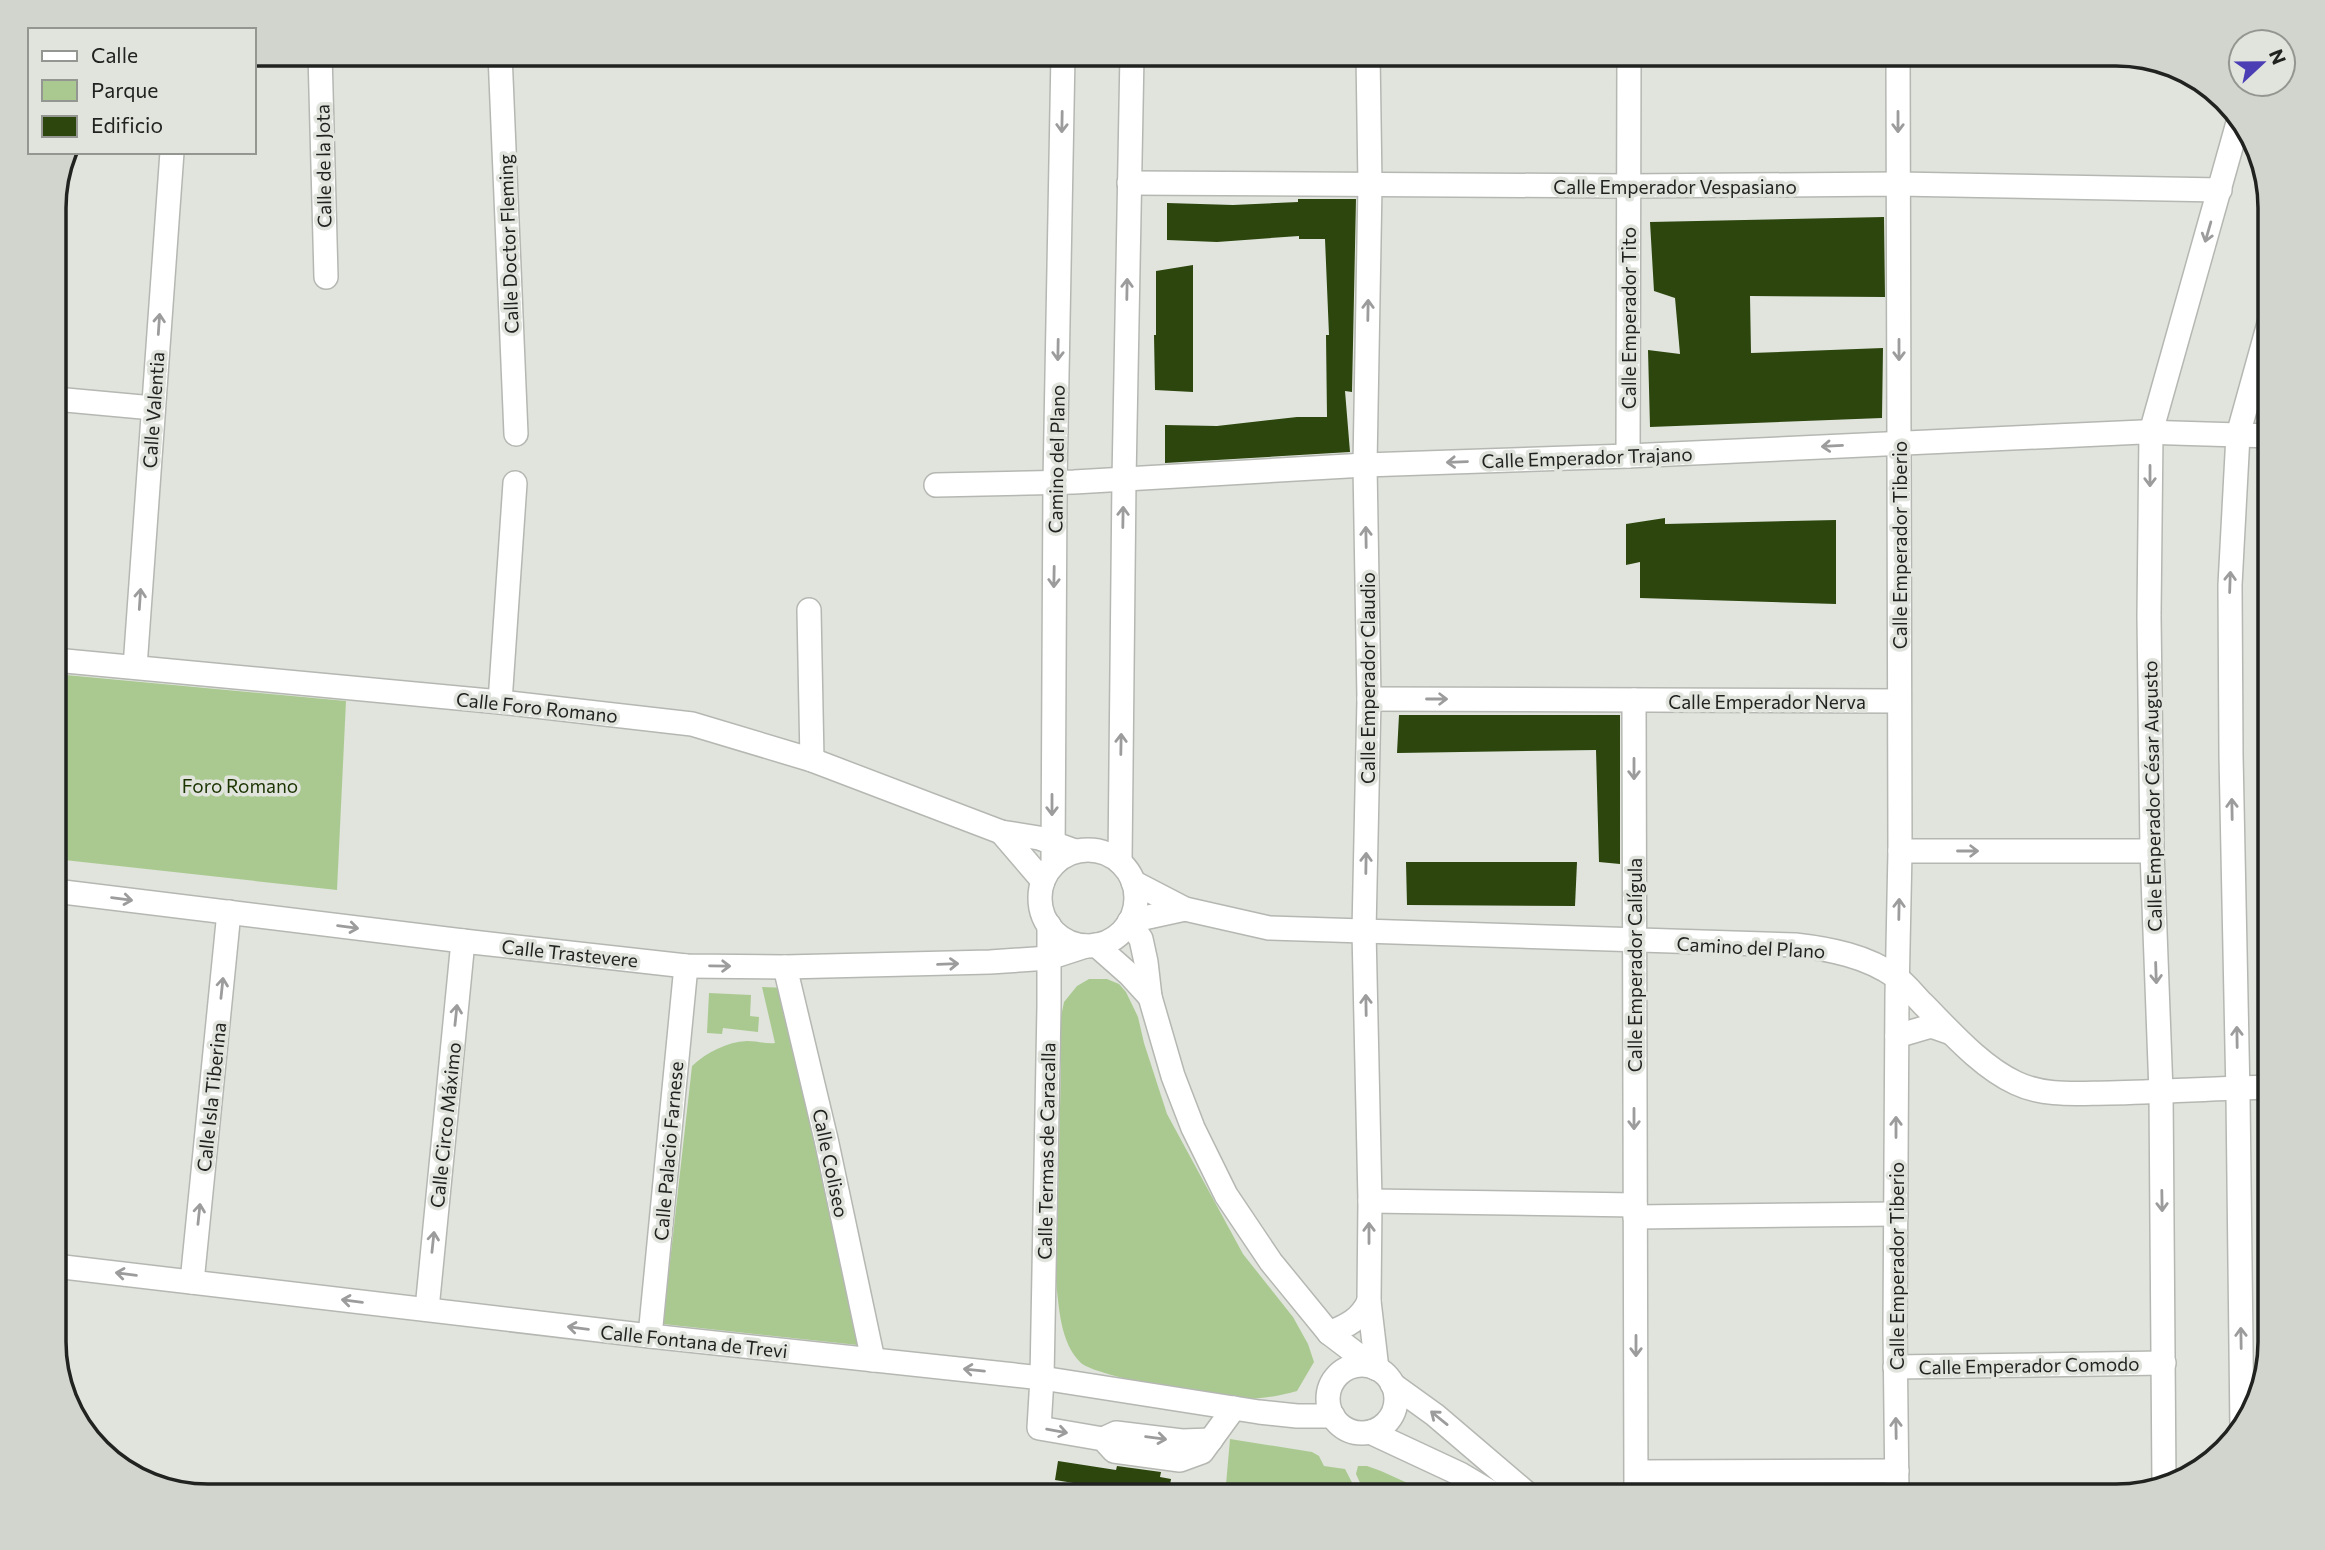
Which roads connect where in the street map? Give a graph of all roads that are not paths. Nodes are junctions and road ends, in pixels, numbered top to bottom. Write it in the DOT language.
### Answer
graph roads {
  1 [pos="320,66"];
  2 [pos="501,66"];
  3 [pos="1063,66"];
  4 [pos="1132,66"];
  5 [pos="1368,66"];
  6 [pos="1629,66"];
  7 [pos="1898,66"];
  8 [pos="2236,130"];
  9 [pos="172,154"];
  10 [pos="1129,183"];
  11 [pos="1898,184"];
  12 [pos="1370,185"];
  13 [pos="1628,186"];
  14 [pos="2220,190"];
  15 [pos="326,277"];
  16 [pos="2258,363"];
  17 [pos="67,400"];
  18 [pos="153,408"];
  19 [pos="2151,432"];
  20 [pos="516,434"];
  21 [pos="2238,435"];
  22 [pos="2258,436"];
  23 [pos="1900,443"];
  24 [pos="1628,456"];
  25 [pos="1365,465"];
  26 [pos="1124,480"];
  27 [pos="515,482"];
  28 [pos="1055,482"];
  29 [pos="936,485"];
  30 [pos="809,610"];
  31 [pos="67,661"];
  32 [pos="135,667"];
  33 [pos="1369,699"];
  34 [pos="1634,700"];
  35 [pos="1899,701"];
  36 [pos="500,702"];
  37 [pos="812,760"];
  38 [pos="1001,832"];
  39 [pos="1900,851"];
  40 [pos="2152,851"];
  41 [pos="1049,862"];
  42 [pos="1120,862"];
  43 [pos="1133,882"];
  44 [pos="67,892"];
  45 [pos="1185,909"];
  46 [pos="229,912"];
  47 [pos="1130,922"];
  48 [pos="1049,925"];
  49 [pos="1364,931"];
  50 [pos="1634,941"];
  51 [pos="463,942"];
  52 [pos="1091,945"];
  53 [pos="1049,958"];
  54 [pos="685,965"];
  55 [pos="785,967"];
  56 [pos="1897,977"];
  57 [pos="1150,997"];
  58 [pos="1951,1033"];
  59 [pos="1897,1036"];
  60 [pos="2258,1087"];
  61 [pos="2238,1088"];
  62 [pos="2161,1092"];
  63 [pos="1370,1201"];
  64 [pos="1635,1211"];
  65 [pos="1896,1214"];
  66 [pos="67,1267"];
  67 [pos="192,1282"];
  68 [pos="1369,1301"];
  69 [pos="427,1310"];
  70 [pos="1329,1333"];
  71 [pos="650,1336"];
  72 [pos="873,1360"];
  73 [pos="2164,1363"];
  74 [pos="1895,1367"];
  75 [pos="1381,1373"];
  76 [pos="1042,1378"];
  77 [pos="1335,1379"];
  78 [pos="1234,1408"];
  79 [pos="2242,1409"];
  80 [pos="1332,1416"];
  81 [pos="1370,1432"];
  82 [pos="1897,1471"];
  83 [pos="1637,1472"];
  84 [pos="2164,1475"];
  85 [pos="1477,1484"];
  86 [pos="1516,1484"];
  87 [pos="1636,1484"];
  88 [pos="1897,1484"];
  1 -- 15 [label="street, Calle de la Jota"];
  2 -- 20 [label="street, Calle Doctor Fleming"];
  3 -- 28 [label="street, Camino del Plano, one-way"];
  4 -- 10 [label="street"];
  5 -- 12 [label="street, Calle Emperador Claudio"];
  6 -- 13 [label="street, Calle Emperador Tito"];
  7 -- 11 [label="street, Calle Emperador Tiberio, one-way"];
  8 -- 14 [label="street, Calle Emperador César Augusto"];
  18 -- 9 [label="street, Calle Valentia, one-way"];
  10 -- 12 [label="street, Calle Emperador Vespasiano"];
  26 -- 10 [label="street, one-way"];
  11 -- 13 [label="street, Calle Emperador Vespasiano"];
  11 -- 14 [label="street, Calle Emperador Vespasiano"];
  11 -- 23 [label="street, Calle Emperador Tiberio, one-way"];
  12 -- 13 [label="street, Calle Emperador Vespasiano"];
  25 -- 12 [label="street, Calle Emperador Claudio, one-way"];
  13 -- 24 [label="street, Calle Emperador Tito"];
  14 -- 19 [label="street, Calle Emperador César Augusto, one-way"];
  16 -- 21 [label="street"];
  17 -- 18 [label="street"];
  32 -- 18 [label="street, Calle Valentia, one-way"];
  19 -- 21 [label="street, Calle Emperador Trajano"];
  19 -- 23 [label="street, Calle Emperador Trajano"];
  19 -- 40 [label="street, Calle Emperador César Augusto, one-way"];
  21 -- 22 [label="street, Calle Emperador Trajano"];
  61 -- 21 [label="street, one-way"];
  23 -- 24 [label="street, Calle Emperador Trajano, one-way"];
  23 -- 35 [label="street, Calle Emperador Tiberio"];
  24 -- 25 [label="street, Calle Emperador Trajano, one-way"];
  25 -- 26 [label="street, Calle Emperador Trajano"];
  33 -- 25 [label="street, Calle Emperador Claudio, one-way"];
  26 -- 28 [label="street, Calle Emperador Trajano"];
  42 -- 26 [label="street, one-way"];
  27 -- 36 [label="street"];
  28 -- 29 [label="street, Calle Emperador Trajano"];
  28 -- 41 [label="street, Camino del Plano, one-way"];
  30 -- 37 [label="street"];
  31 -- 32 [label="street, Calle Foro Romano"];
  32 -- 36 [label="street, Calle Foro Romano"];
  33 -- 34 [label="street, one-way"];
  49 -- 33 [label="street, Calle Emperador Claudio, one-way"];
  34 -- 35 [label="street, Calle Emperador Nerva"];
  34 -- 50 [label="street, Calle Emperador Calígula, one-way"];
  35 -- 39 [label="street, Calle Emperador Tiberio"];
  36 -- 37 [label="street, Calle Foro Romano"];
  37 -- 38 [label="street, Calle Foro Romano"];
  38 -- 41 [label="street, Calle Foro Romano"];
  38 -- 41 [label="street, Calle Foro Romano"];
  39 -- 40 [label="street, one-way"];
  56 -- 39 [label="street, Calle Emperador Tiberio, one-way"];
  40 -- 62 [label="street, Calle Emperador César Augusto, one-way"];
  41 -- 42 [label="street, Calle Foro Romano"];
  41 -- 48 [label="street"];
  42 -- 43 [label="street"];
  43 -- 45 [label="street, Camino del Plano"];
  43 -- 47 [label="street"];
  44 -- 46 [label="street, Calle Trastevere, one-way"];
  45 -- 47 [label="street, Camino del Plano"];
  45 -- 49 [label="street, Camino del Plano"];
  46 -- 51 [label="street, Calle Trastevere, one-way"];
  67 -- 46 [label="street, Calle Isla Tiberina, one-way"];
  47 -- 52 [label="street"];
  47 -- 57 [label="street"];
  48 -- 52 [label="street"];
  48 -- 53 [label="street, Calle Termas de Caracalla"];
  49 -- 50 [label="street, Camino del Plano"];
  63 -- 49 [label="street, Calle Emperador Claudio, one-way"];
  50 -- 56 [label="street, Camino del Plano"];
  50 -- 64 [label="street, Calle Emperador Calígula, one-way"];
  51 -- 54 [label="street, Calle Trastevere"];
  69 -- 51 [label="street, Calle Circo Máximo, one-way"];
  52 -- 53 [label="street, Calle Trastevere"];
  52 -- 57 [label="street"];
  55 -- 53 [label="street, Calle Trastevere, one-way"];
  53 -- 76 [label="street, Calle Termas de Caracalla"];
  54 -- 55 [label="street, Calle Trastevere, one-way"];
  54 -- 71 [label="street, Calle Palacio Farnese"];
  55 -- 72 [label="street, Calle Coliseo"];
  56 -- 58 [label="street, Camino del Plano"];
  56 -- 59 [label="street, Calle Emperador Tiberio"];
  57 -- 70 [label="street"];
  58 -- 59 [label="street"];
  58 -- 62 [label="street, Camino del Plano"];
  65 -- 59 [label="street, Calle Emperador Tiberio, one-way"];
  60 -- 61 [label="street, Camino del Plano"];
  61 -- 62 [label="street, Camino del Plano"];
  79 -- 61 [label="street, one-way"];
  62 -- 73 [label="street, Calle Emperador César Augusto, one-way"];
  63 -- 64 [label="street"];
  68 -- 63 [label="street, Calle Emperador Claudio, one-way"];
  64 -- 65 [label="street"];
  64 -- 83 [label="street, Calle Emperador Calígula, one-way"];
  65 -- 74 [label="street, Calle Emperador Tiberio"];
  67 -- 66 [label="street, Calle Fontana de Trevi, one-way"];
  69 -- 67 [label="street, Calle Fontana de Trevi, one-way"];
  68 -- 70 [label="street"];
  68 -- 75 [label="street, Calle Emperador Claudio"];
  71 -- 69 [label="street, Calle Fontana de Trevi, one-way"];
  70 -- 75 [label="street"];
  70 -- 77 [label="street"];
  71 -- 72 [label="street, Calle Fontana de Trevi"];
  76 -- 72 [label="street, Calle Fontana de Trevi, one-way"];
  73 -- 74 [label="street, Calle Emperador Comodo"];
  73 -- 84 [label="street, Calle Emperador César Augusto"];
  82 -- 74 [label="street, Calle Emperador Tiberio, one-way"];
  75 -- 77 [label="street"];
  75 -- 81 [label="street"];
  86 -- 75 [label="street, one-way"];
  76 -- 78 [label="street, Calle Fontana de Trevi"];
  76 -- 78 [label="street, Calle Termas de Caracalla, one-way"];
  77 -- 80 [label="street"];
  78 -- 80 [label="street, Calle Fontana de Trevi"];
  80 -- 81 [label="street"];
  81 -- 85 [label="street"];
  82 -- 83 [label="street"];
  82 -- 88 [label="street, Calle Emperador Tiberio"];
  83 -- 87 [label="street, Calle Emperador Calígula"];
}
